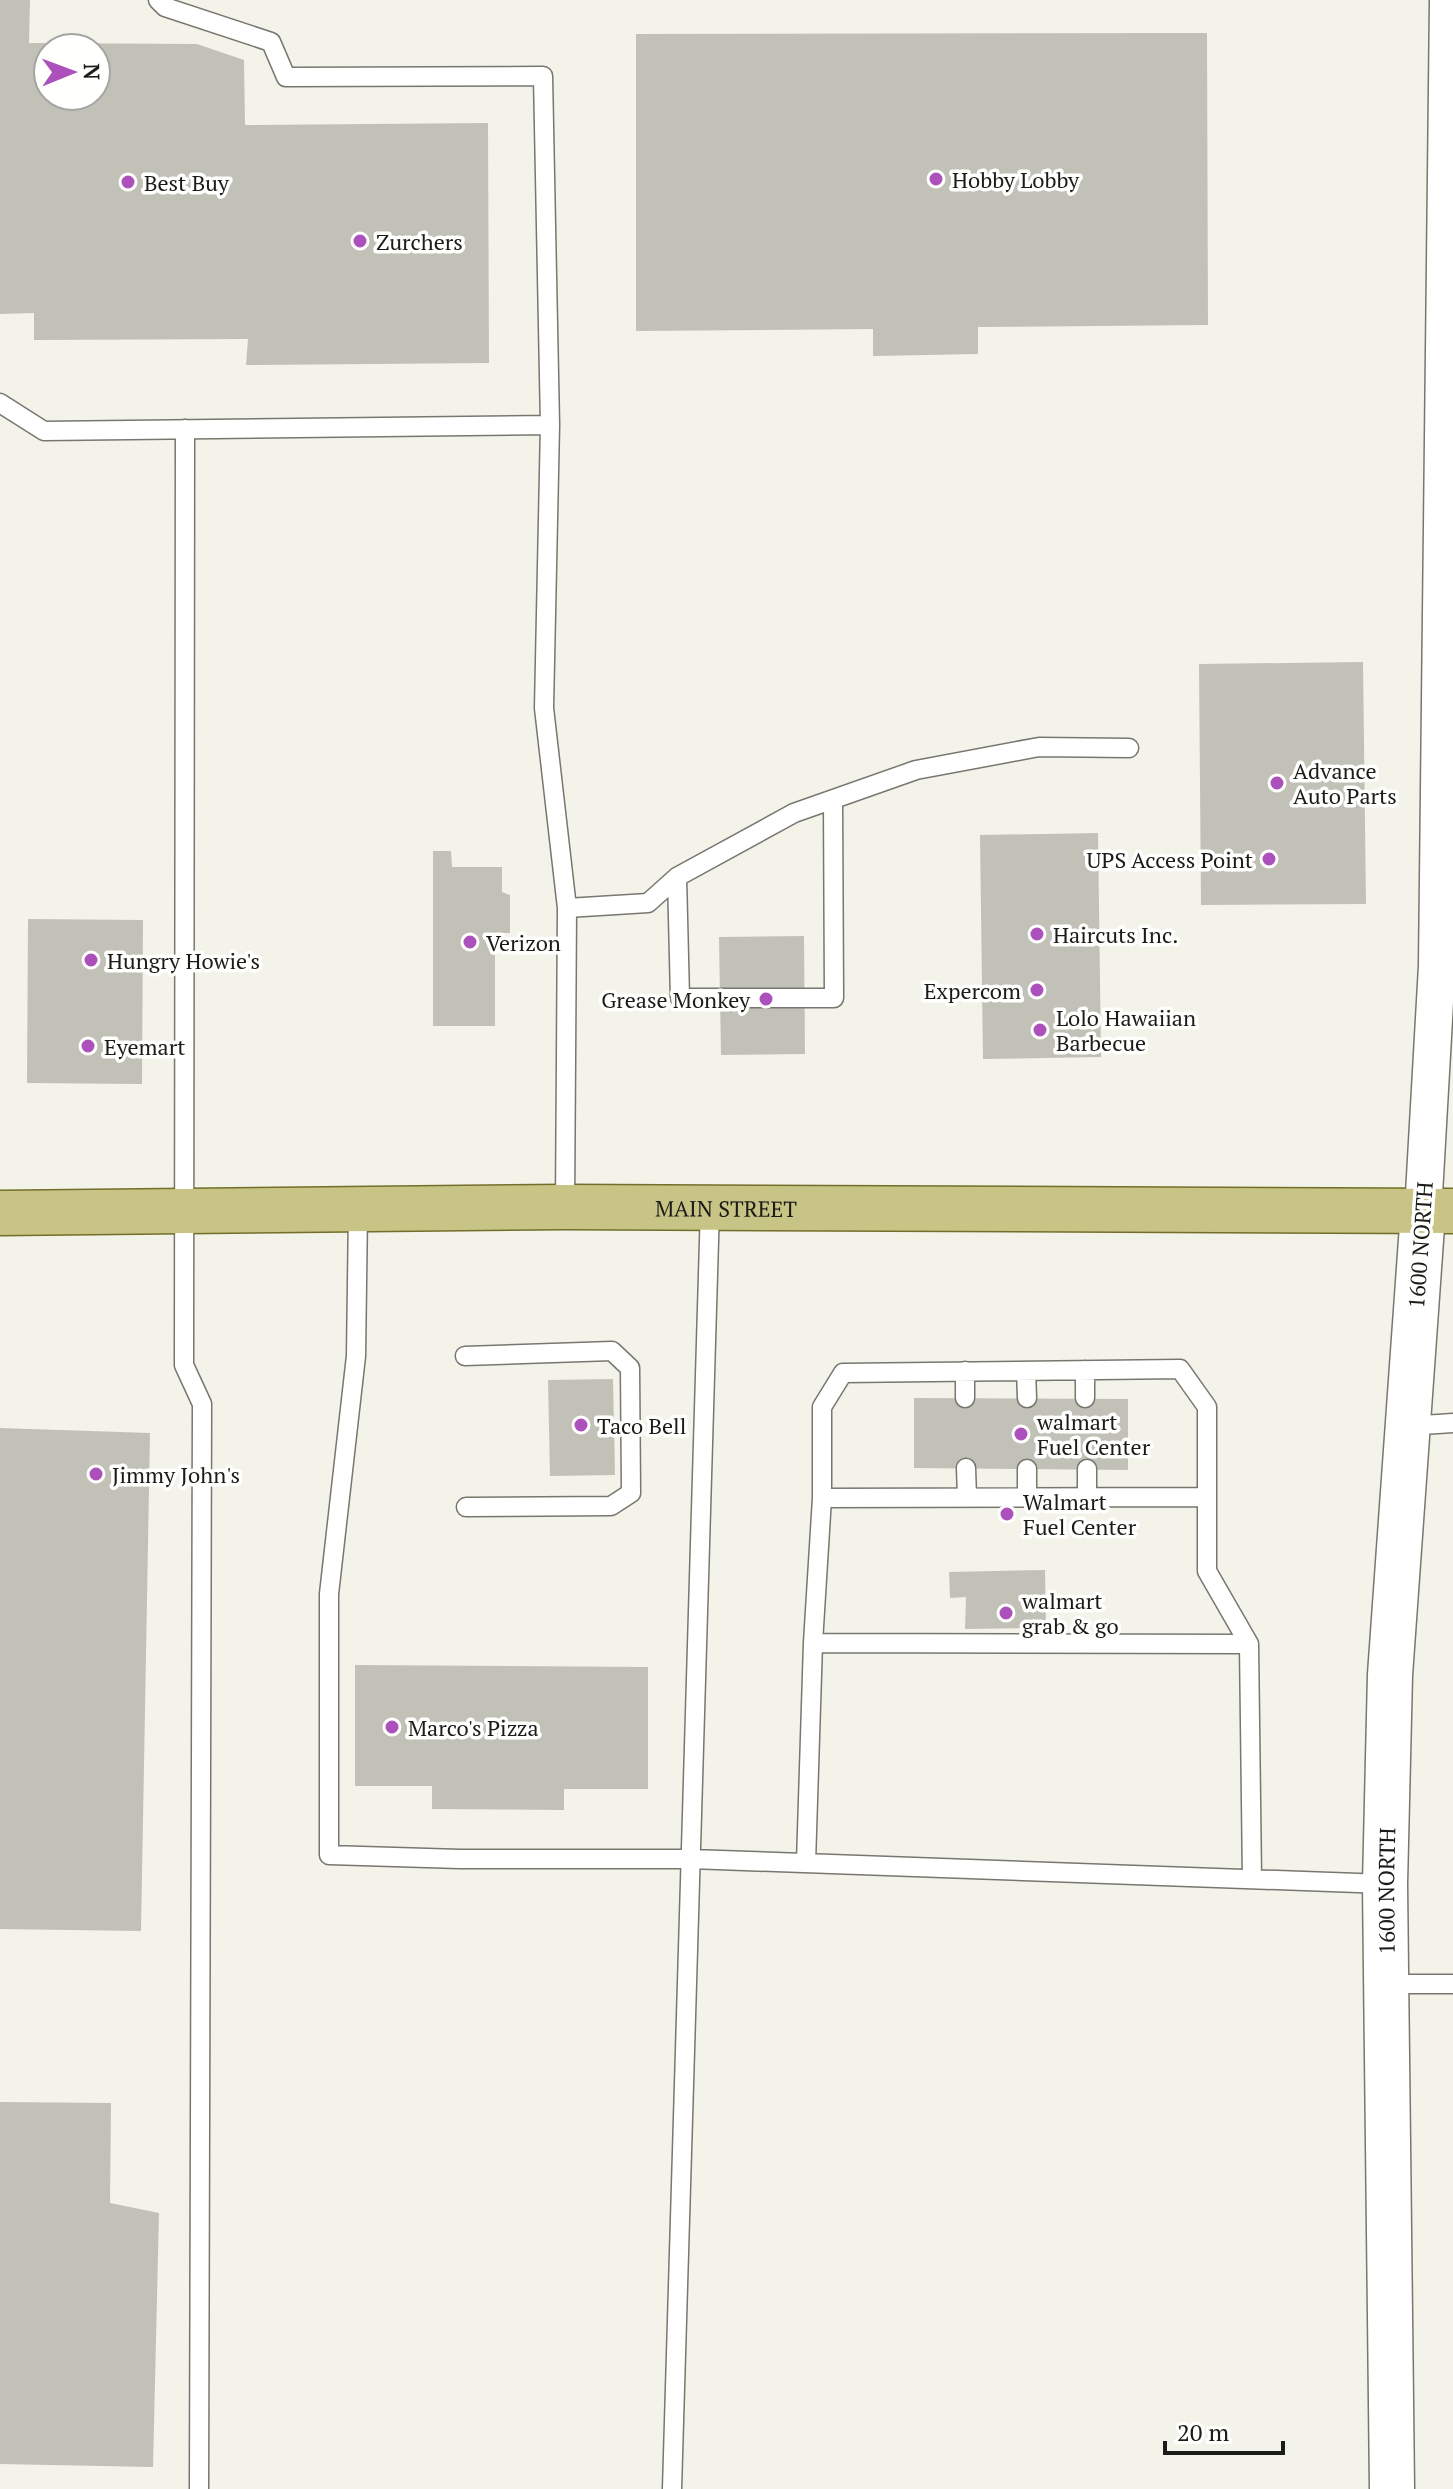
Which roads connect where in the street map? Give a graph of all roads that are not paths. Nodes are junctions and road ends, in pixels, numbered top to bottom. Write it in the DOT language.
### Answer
graph roads {
  1 [pos="158,0"];
  2 [pos="1448,0"];
  3 [pos="0,403"];
  4 [pos="550,425"];
  5 [pos="185,429"];
  6 [pos="1129,748"];
  7 [pos="833,800"];
  8 [pos="677,877"];
  9 [pos="567,908"];
  10 [pos="565,1207"];
  11 [pos="710,1207"];
  12 [pos="184,1209"];
  13 [pos="358,1211"];
  14 [pos="1438,1211"];
  15 [pos="0,1213"];
  16 [pos="465,1356"];
  17 [pos="1085,1370"];
  18 [pos="965,1371"];
  19 [pos="1026,1371"];
  20 [pos="965,1398"];
  21 [pos="1027,1398"];
  22 [pos="1085,1398"];
  23 [pos="1453,1423"];
  24 [pos="1407,1427"];
  25 [pos="966,1468"];
  26 [pos="1027,1469"];
  27 [pos="1087,1469"];
  28 [pos="967,1497"];
  29 [pos="1027,1497"];
  30 [pos="1087,1497"];
  31 [pos="1207,1497"];
  32 [pos="822,1498"];
  33 [pos="466,1507"];
  34 [pos="813,1643"];
  35 [pos="1249,1644"];
  36 [pos="691,1859"];
  37 [pos="806,1863"];
  38 [pos="1252,1879"];
  39 [pos="1385,1884"];
  40 [pos="1386,1984"];
  41 [pos="1453,1984"];
  42 [pos="199,2489"];
  43 [pos="672,2489"];
  44 [pos="1392,2489"];
  1 -- 4 [label="lane"];
  2 -- 14 [label="street, 1600 NORTH"];
  3 -- 5 [label="lane"];
  4 -- 5 [label="lane"];
  4 -- 9 [label="lane"];
  5 -- 12 [label="lane"];
  6 -- 7 [label="lane"];
  7 -- 8 [label="lane"];
  7 -- 8 [label="lane"];
  8 -- 9 [label="lane"];
  9 -- 10 [label="lane"];
  10 -- 11 [label="main road, MAIN STREET"];
  10 -- 13 [label="main road, MAIN STREET"];
  11 -- 14 [label="main road, MAIN STREET"];
  11 -- 36 [label="lane"];
  12 -- 13 [label="main road, MAIN STREET"];
  12 -- 15 [label="main road, MAIN STREET"];
  12 -- 42 [label="lane"];
  13 -- 36 [label="lane"];
  14 -- 24 [label="street, 1600 NORTH"];
  16 -- 33 [label="lane"];
  17 -- 19 [label="lane"];
  17 -- 22 [label="lane"];
  17 -- 31 [label="lane"];
  18 -- 19 [label="lane"];
  18 -- 20 [label="lane"];
  18 -- 32 [label="lane"];
  19 -- 21 [label="lane"];
  23 -- 24 [label="lane"];
  24 -- 39 [label="street, 1600 NORTH"];
  25 -- 28 [label="lane"];
  26 -- 29 [label="lane"];
  27 -- 30 [label="lane"];
  28 -- 29 [label="lane"];
  28 -- 32 [label="lane"];
  29 -- 30 [label="lane"];
  30 -- 31 [label="lane"];
  31 -- 35 [label="lane"];
  32 -- 34 [label="lane"];
  34 -- 35 [label="lane"];
  34 -- 37 [label="lane"];
  35 -- 38 [label="lane"];
  36 -- 37 [label="lane"];
  36 -- 43 [label="lane"];
  37 -- 38 [label="lane"];
  38 -- 39 [label="lane"];
  39 -- 40 [label="street, 1600 NORTH"];
  40 -- 41 [label="lane"];
  40 -- 44 [label="street, 1600 NORTH"];
}
